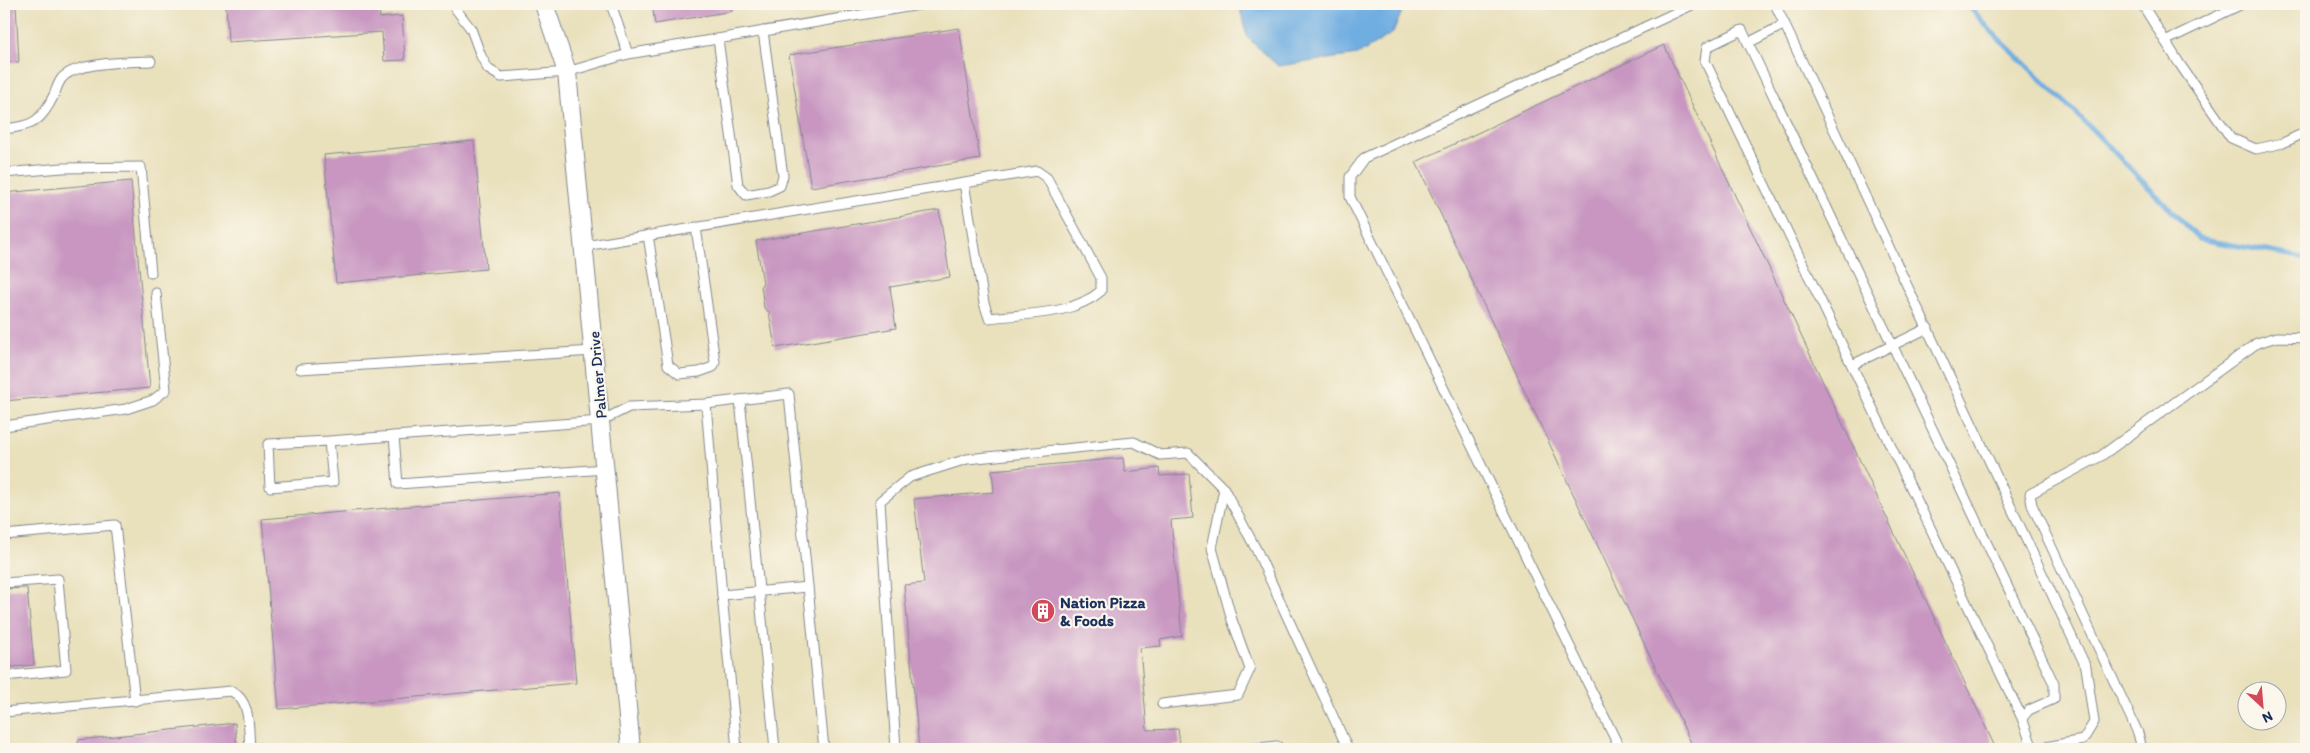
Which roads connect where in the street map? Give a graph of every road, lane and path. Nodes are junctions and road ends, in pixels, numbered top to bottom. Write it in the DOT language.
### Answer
graph roads {
  1 [pos="452,4"];
  2 [pos="544,4"];
  3 [pos="611,4"];
  4 [pos="866,4"];
  5 [pos="925,4"];
  6 [pos="1694,4"];
  7 [pos="1775,4"];
  8 [pos="2142,4"];
  9 [pos="2242,4"];
  10 [pos="868,14"];
  11 [pos="1785,24"];
  12 [pos="763,32"];
  13 [pos="718,39"];
  14 [pos="2165,41"];
  15 [pos="1748,43"];
  16 [pos="628,54"];
  17 [pos="151,61"];
  18 [pos="567,72"];
  19 [pos="4,129"];
  20 [pos="2306,132"];
  21 [pos="4,173"];
  22 [pos="964,183"];
  23 [pos="696,227"];
  24 [pos="648,235"];
  25 [pos="585,246"];
  26 [pos="151,273"];
  27 [pos="156,294"];
  28 [pos="1928,328"];
  29 [pos="2306,338"];
  30 [pos="1892,345"];
  31 [pos="594,351"];
  32 [pos="1852,365"];
  33 [pos="300,369"];
  34 [pos="740,400"];
  35 [pos="706,404"];
  36 [pos="601,420"];
  37 [pos="4,426"];
  38 [pos="394,436"];
  39 [pos="329,442"];
  40 [pos="605,469"];
  41 [pos="1224,488"];
  42 [pos="4,535"];
  43 [pos="4,583"];
  44 [pos="808,587"];
  45 [pos="760,591"];
  46 [pos="722,595"];
  47 [pos="4,676"];
  48 [pos="135,701"];
  49 [pos="1162,704"];
  50 [pos="4,712"];
  51 [pos="2022,718"];
  52 [pos="2084,745"];
  53 [pos="250,749"];
  54 [pos="631,749"];
  55 [pos="737,749"];
  56 [pos="774,749"];
  57 [pos="824,749"];
  58 [pos="896,749"];
  59 [pos="1248,749"];
  60 [pos="1280,749"];
  61 [pos="1348,749"];
  62 [pos="1620,749"];
  63 [pos="2034,749"];
  64 [pos="2142,749"];
  1 -- 18 [label="lane"];
  2 -- 18 [label="street, Palmer Drive"];
  3 -- 16 [label="lane"];
  4 -- 10 [label="lane"];
  5 -- 10 [label="lane"];
  6 -- 62 [label="lane"];
  7 -- 11 [label="lane"];
  8 -- 14 [label="lane"];
  9 -- 14 [label="lane"];
  10 -- 12 [label="lane"];
  11 -- 15 [label="lane"];
  11 -- 28 [label="lane"];
  12 -- 13 [label="lane"];
  12 -- 13 [label="lane"];
  13 -- 16 [label="lane"];
  14 -- 20 [label="lane"];
  15 -- 30 [label="lane"];
  15 -- 32 [label="lane"];
  16 -- 18 [label="lane"];
  17 -- 19 [label="lane"];
  18 -- 25 [label="street, Palmer Drive"];
  21 -- 26 [label="lane"];
  22 -- 22 [label="lane"];
  22 -- 23 [label="lane"];
  23 -- 24 [label="lane"];
  23 -- 24 [label="lane"];
  24 -- 25 [label="lane"];
  25 -- 31 [label="street, Palmer Drive"];
  27 -- 37 [label="lane"];
  28 -- 30 [label="lane"];
  28 -- 52 [label="lane"];
  29 -- 64 [label="lane"];
  30 -- 32 [label="lane"];
  30 -- 51 [label="lane"];
  31 -- 33 [label="lane"];
  31 -- 36 [label="street, Palmer Drive"];
  32 -- 51 [label="lane"];
  34 -- 35 [label="lane"];
  34 -- 44 [label="lane"];
  34 -- 45 [label="lane"];
  35 -- 36 [label="lane"];
  35 -- 46 [label="lane"];
  36 -- 38 [label="lane"];
  36 -- 40 [label="street, Palmer Drive"];
  38 -- 39 [label="lane"];
  38 -- 40 [label="lane"];
  39 -- 39 [label="lane"];
  40 -- 54 [label="street, Palmer Drive"];
  41 -- 49 [label="lane"];
  41 -- 58 [label="lane"];
  41 -- 61 [label="lane"];
  42 -- 48 [label="lane"];
  43 -- 47 [label="lane"];
  44 -- 45 [label="lane"];
  44 -- 57 [label="lane"];
  45 -- 46 [label="lane"];
  45 -- 56 [label="lane"];
  46 -- 55 [label="lane"];
  48 -- 50 [label="lane"];
  48 -- 53 [label="lane"];
  51 -- 63 [label="lane"];
  52 -- 63 [label="lane"];
  59 -- 60 [label="lane"];
}
